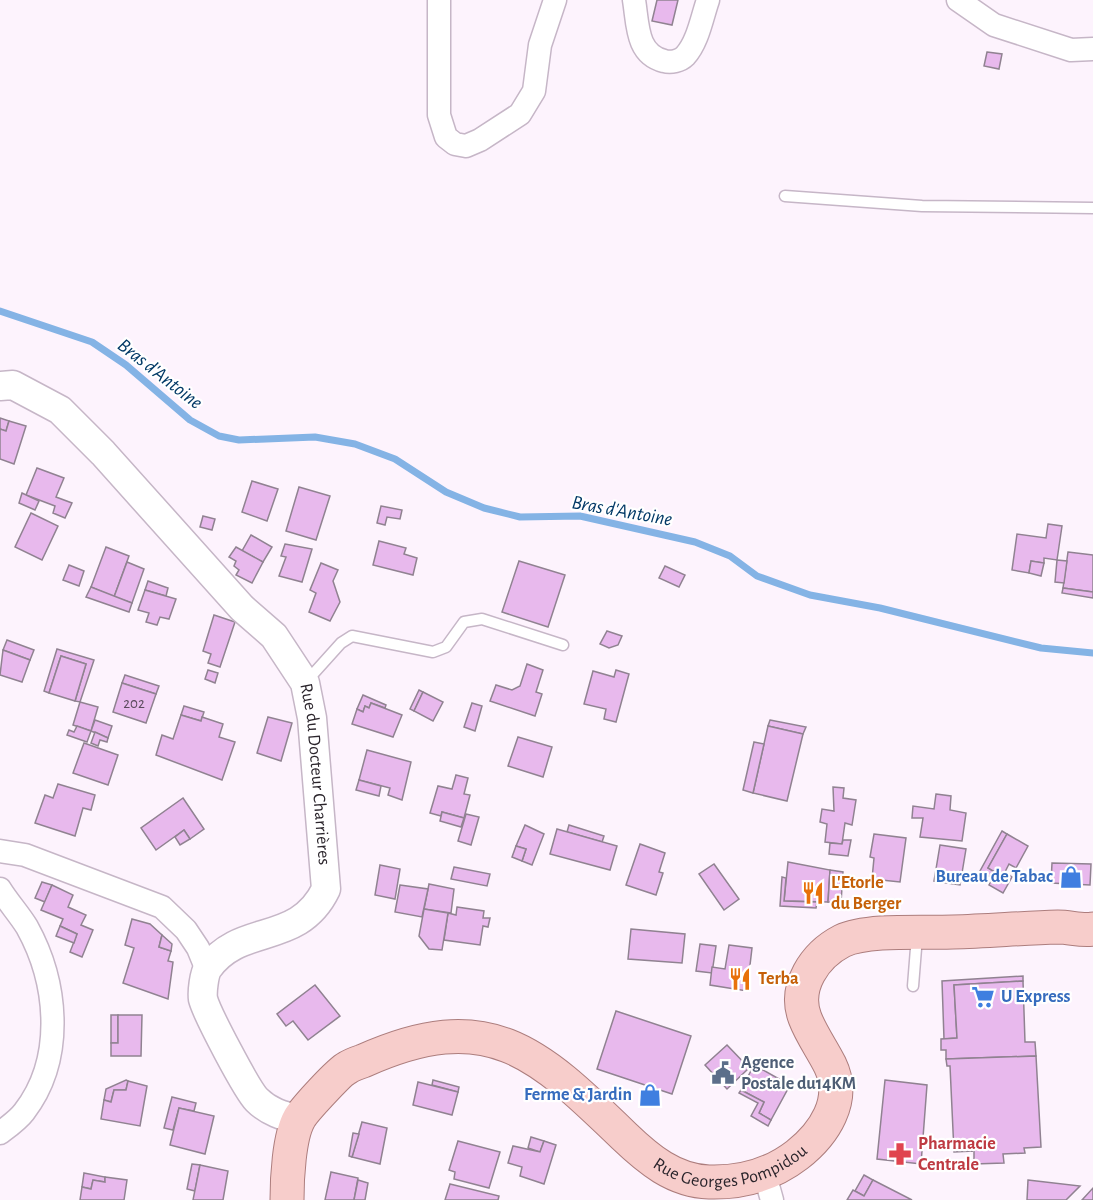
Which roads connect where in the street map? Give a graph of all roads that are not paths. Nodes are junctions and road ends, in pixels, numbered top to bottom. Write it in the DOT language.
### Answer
graph roads {
  1 [pos="439,0"];
  2 [pos="555,0"];
  3 [pos="634,0"];
  4 [pos="708,0"];
  5 [pos="958,0"];
  6 [pos="1093,50"];
  7 [pos="786,196"];
  8 [pos="1093,208"];
  9 [pos="0,386"];
  10 [pos="562,645"];
  11 [pos="305,683"];
  12 [pos="0,851"];
  13 [pos="0,889"];
  14 [pos="1086,924"];
  15 [pos="917,932"];
  16 [pos="207,970"];
  17 [pos="913,986"];
  18 [pos="298,1119"];
  19 [pos="0,1133"];
  20 [pos="769,1187"];
  21 [pos="287,1200"];
  1 -- 2 [label="street"];
  3 -- 4 [label="street"];
  5 -- 6 [label="street"];
  7 -- 8 [label="lane"];
  9 -- 11 [label="street, Rue du Docteur Charrières"];
  10 -- 11 [label="lane"];
  11 -- 16 [label="street, Rue du Docteur Charrières"];
  12 -- 16 [label="street"];
  13 -- 19 [label="street"];
  14 -- 15 [label="main road, Rue Georges Pompidou"];
  15 -- 17 [label="lane"];
  15 -- 20 [label="main road, Rue Georges Pompidou"];
  16 -- 18 [label="street"];
  18 -- 20 [label="main road, Rue Georges Pompidou"];
  18 -- 21 [label="main road"];
}
